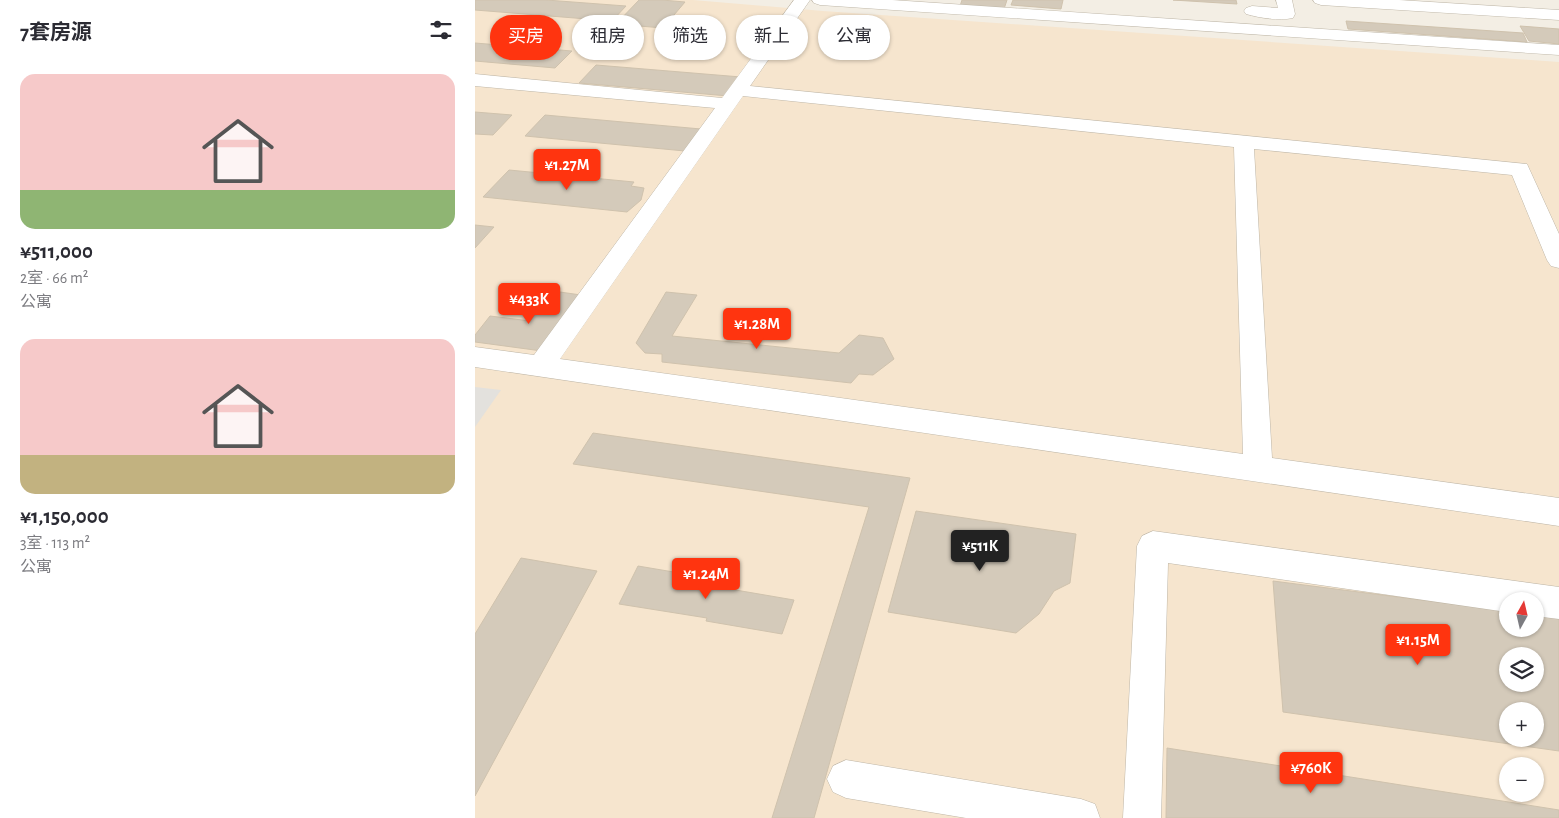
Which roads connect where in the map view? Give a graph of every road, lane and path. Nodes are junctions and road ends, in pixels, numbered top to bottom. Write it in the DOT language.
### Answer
graph roads {
  1 [pos="801,0"];
  2 [pos="819,0"];
  3 [pos="1284,0"];
  4 [pos="1321,0"];
  5 [pos="1557,0"];
  6 [pos="1371,2"];
  7 [pos="1559,4"];
  8 [pos="1403,5"];
  9 [pos="1477,5"];
  10 [pos="1451,8"];
  11 [pos="1239,11"];
  12 [pos="1559,15"];
  13 [pos="1426,29"];
  14 [pos="1457,43"];
  15 [pos="1559,50"];
  16 [pos="475,80"];
  17 [pos="734,97"];
  18 [pos="1244,142"];
  19 [pos="1559,260"];
  20 [pos="475,357"];
  21 [pos="541,367"];
  22 [pos="1258,469"];
  23 [pos="1559,512"];
  24 [pos="1559,603"];
  25 [pos="846,779"];
  26 [pos="1081,818"];
  27 [pos="1141,818"];
  1 -- 17 [label="street"];
  2 -- 13 [label="street"];
  3 -- 11 [label="street"];
  4 -- 6 [label="street"];
  5 -- 7 [label="street"];
  6 -- 8 [label="street"];
  8 -- 10 [label="street"];
  8 -- 13 [label="street"];
  9 -- 10 [label="street"];
  9 -- 12 [label="street"];
  10 -- 14 [label="street"];
  13 -- 14 [label="street"];
  14 -- 15 [label="street"];
  16 -- 17 [label="street"];
  17 -- 18 [label="street"];
  17 -- 21 [label="street"];
  18 -- 19 [label="street"];
  18 -- 22 [label="street"];
  20 -- 21 [label="street"];
  21 -- 22 [label="street"];
  22 -- 23 [label="street"];
  24 -- 27 [label="street"];
  25 -- 26 [label="street"];
}
